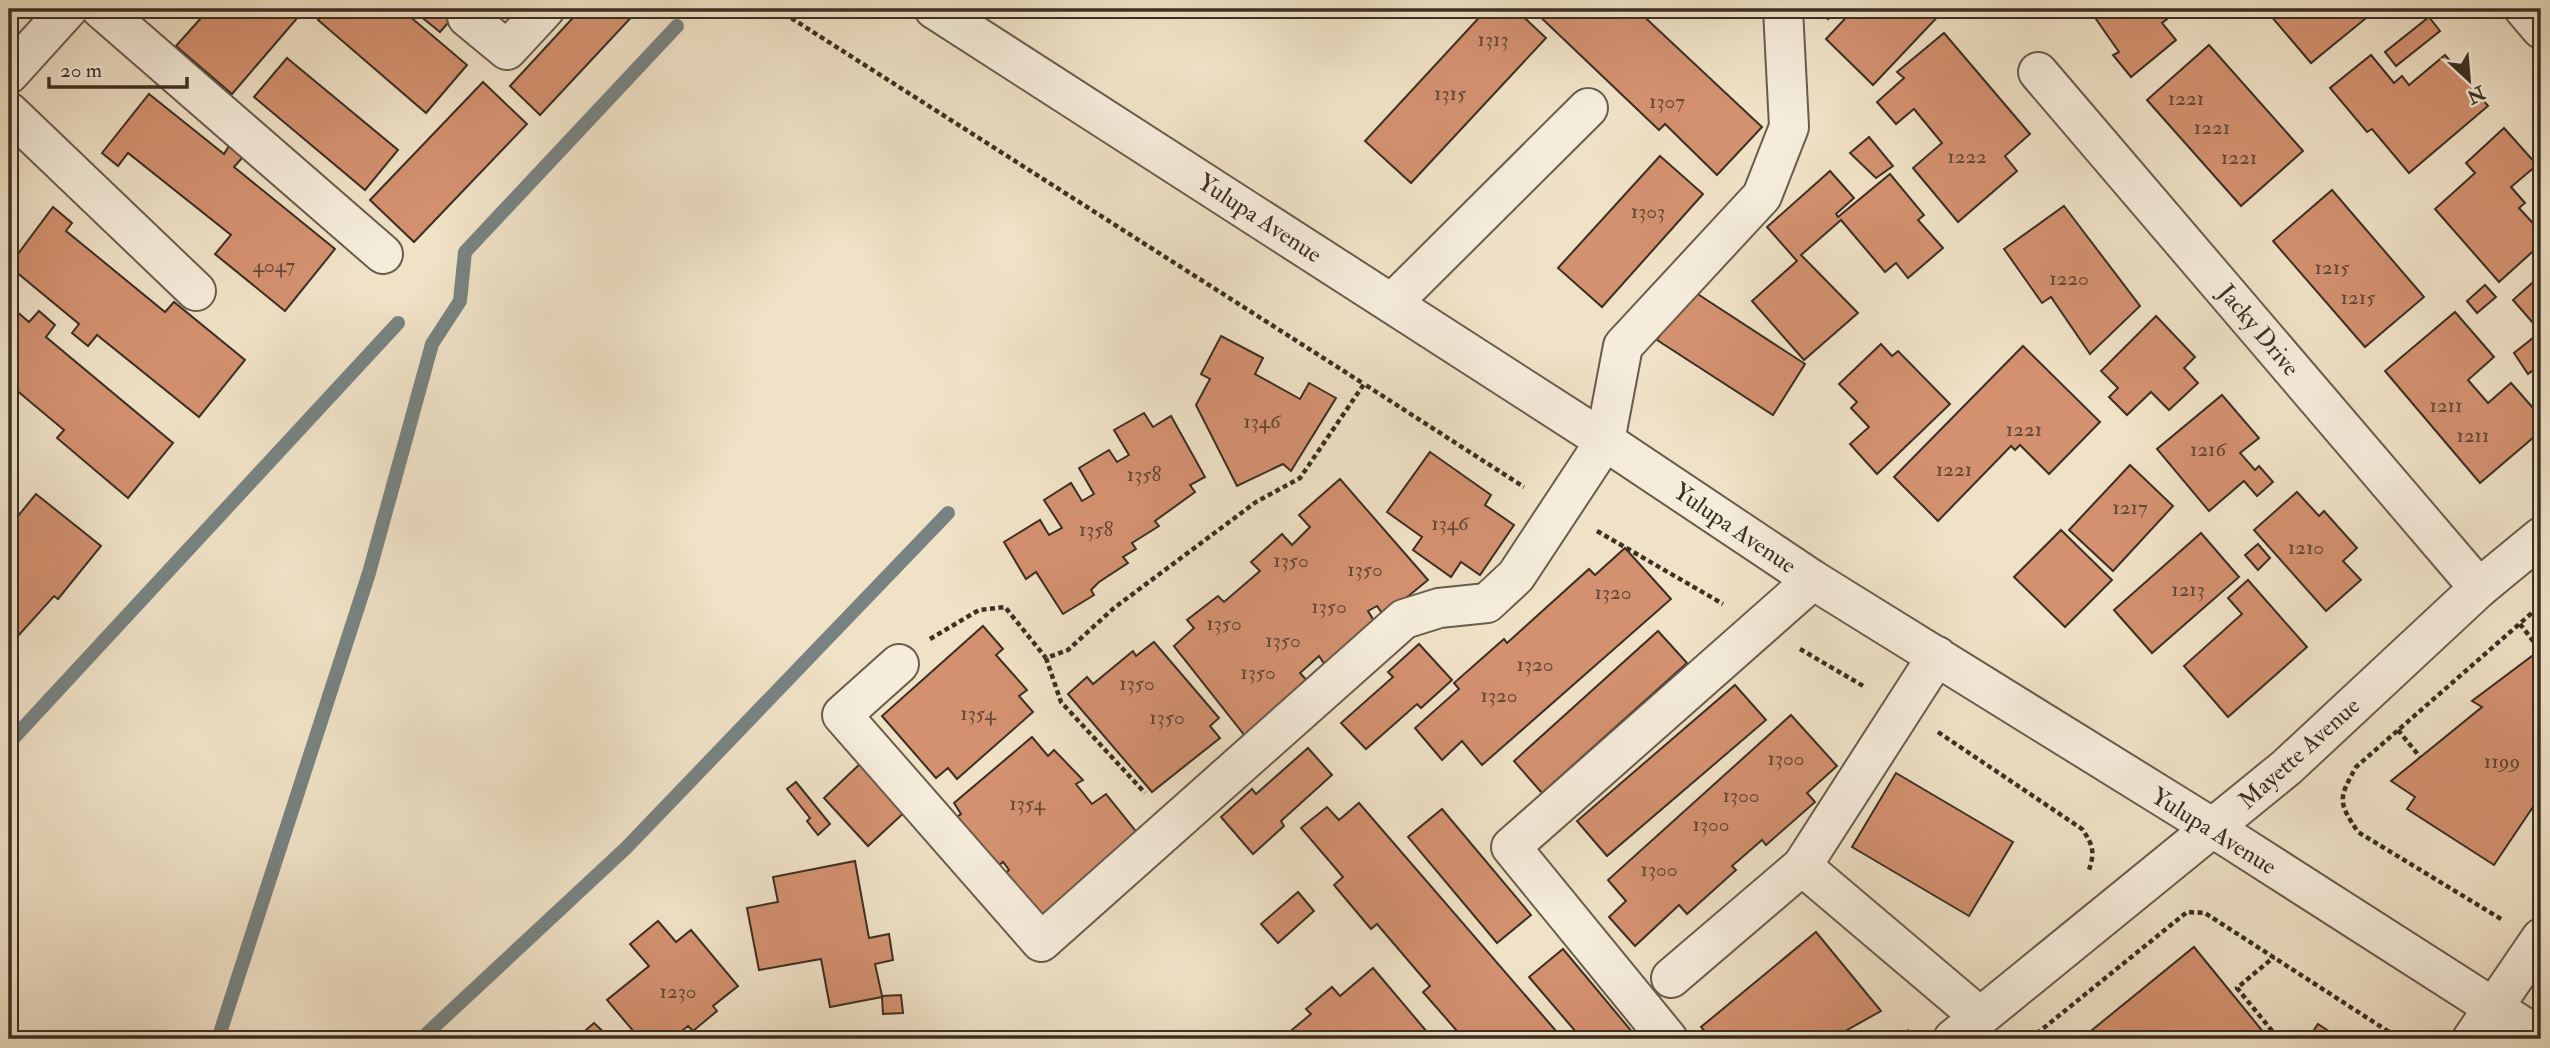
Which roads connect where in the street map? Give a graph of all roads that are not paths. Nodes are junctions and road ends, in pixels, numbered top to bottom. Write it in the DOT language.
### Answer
graph roads {
  1 [pos="68,9"];
  2 [pos="101,9"];
  3 [pos="545,9"];
  4 [pos="934,9"];
  5 [pos="1783,9"];
  6 [pos="2524,9"];
  7 [pos="467,18"];
  8 [pos="2541,29"];
  9 [pos="2038,72"];
  10 [pos="9,74"];
  11 [pos="1588,108"];
  12 [pos="9,112"];
  13 [pos="383,254"];
  14 [pos="197,291"];
  15 [pos="1392,303"];
  16 [pos="1605,440"];
  17 [pos="2534,558"];
  18 [pos="1812,580"];
  19 [pos="2479,588"];
  20 [pos="1937,656"];
  21 [pos="899,664"];
  22 [pos="2213,828"];
  23 [pos="1802,866"];
  24 [pos="2540,940"];
  25 [pos="1671,978"];
  26 [pos="2493,1007"];
  27 [pos="1962,1016"];
  28 [pos="2541,1038"];
  29 [pos="1668,1039"];
  30 [pos="2472,1039"];
  1 -- 10 [label="street"];
  2 -- 13 [label="street"];
  3 -- 7 [label="street"];
  4 -- 15 [label="street, Yulupa Avenue"];
  5 -- 16 [label="street"];
  6 -- 8 [label="street"];
  9 -- 19 [label="street, Jacky Drive"];
  11 -- 15 [label="street"];
  12 -- 14 [label="street"];
  15 -- 16 [label="street, Yulupa Avenue"];
  16 -- 18 [label="street, Yulupa Avenue"];
  16 -- 21 [label="street"];
  17 -- 19 [label="street, Mayette Avenue"];
  18 -- 20 [label="street, Yulupa Avenue"];
  18 -- 29 [label="street"];
  19 -- 22 [label="street, Mayette Avenue"];
  20 -- 22 [label="street, Yulupa Avenue"];
  20 -- 23 [label="street"];
  22 -- 26 [label="street, Yulupa Avenue"];
  22 -- 27 [label="street, Mayette Avenue"];
  23 -- 25 [label="street"];
  23 -- 27 [label="street"];
  24 -- 26 [label="street"];
  26 -- 28 [label="street, Yulupa Avenue"];
  26 -- 30 [label="street"];
}
